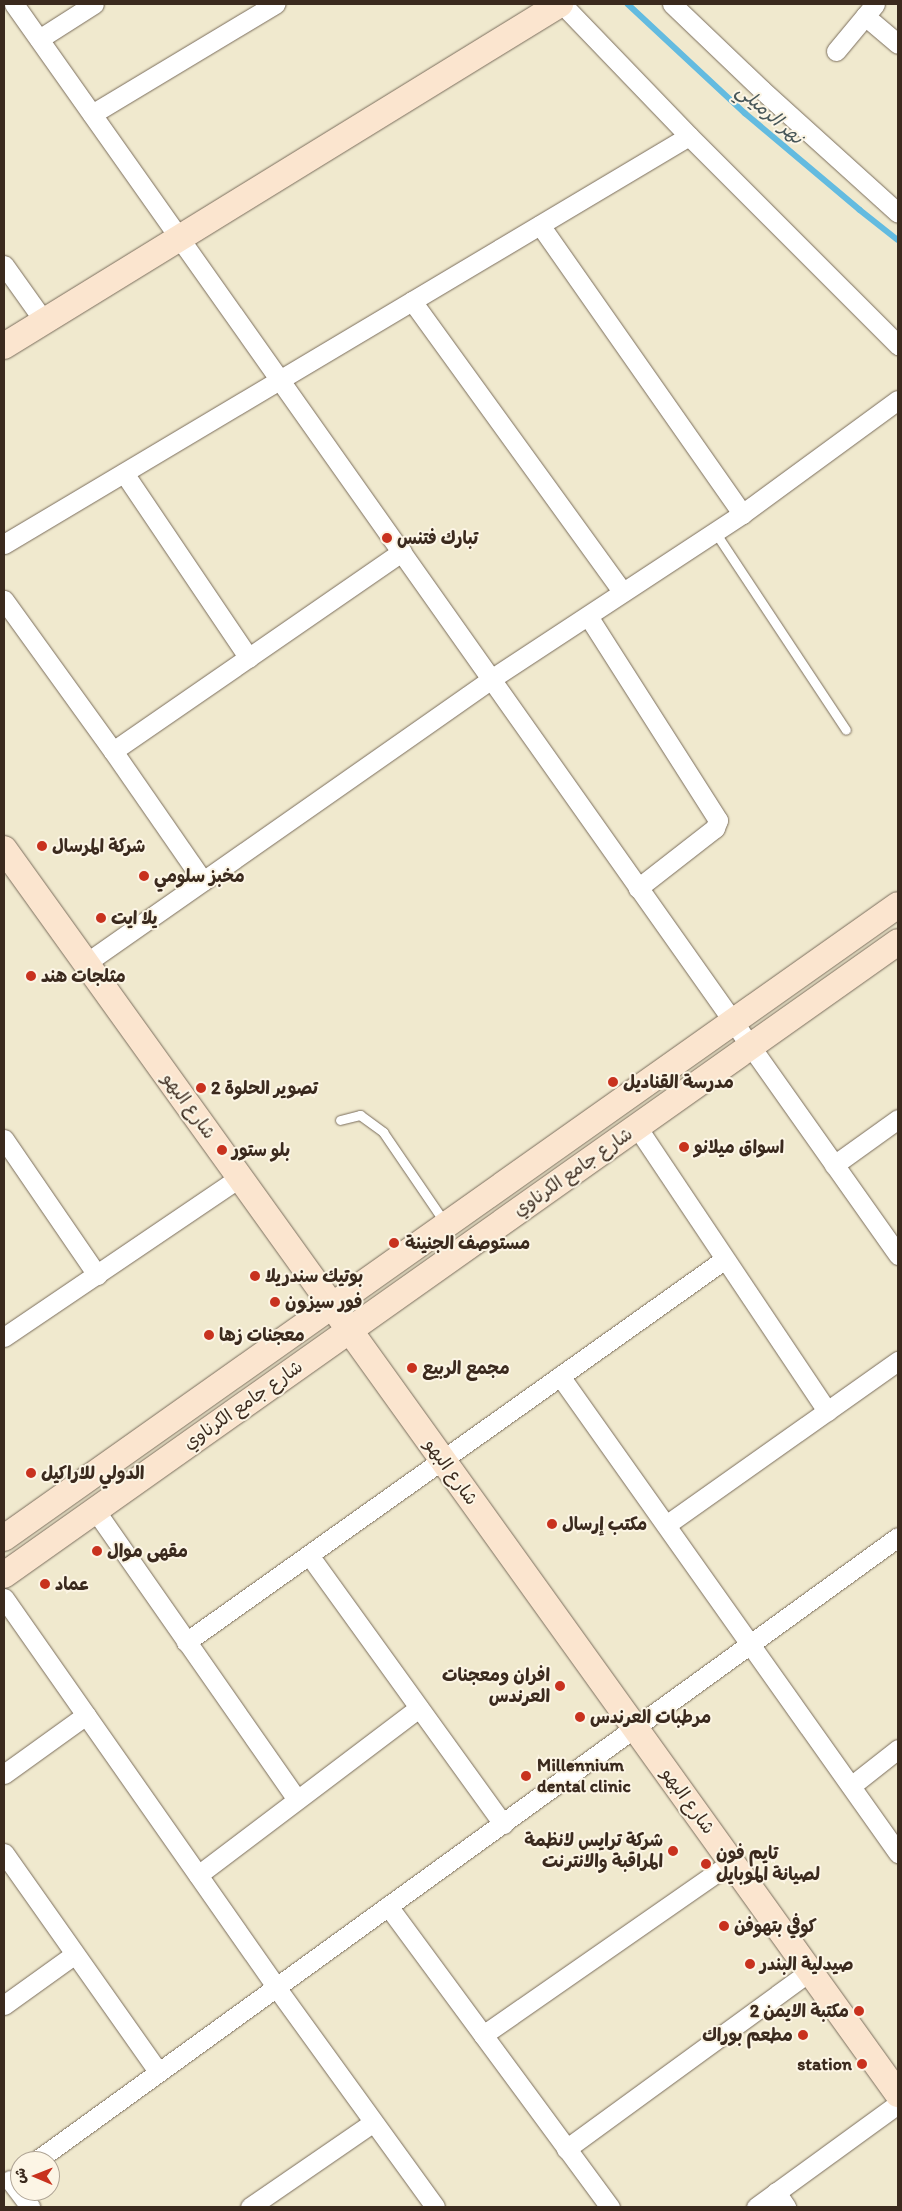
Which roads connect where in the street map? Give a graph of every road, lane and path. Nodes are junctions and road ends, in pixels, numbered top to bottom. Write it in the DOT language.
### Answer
graph roads {
  1 [pos="14,4"];
  2 [pos="94,4"];
  3 [pos="275,4"];
  4 [pos="561,4"];
  5 [pos="672,4"];
  6 [pos="870,10"];
  7 [pos="39,39"];
  8 [pos="898,44"];
  9 [pos="836,51"];
  10 [pos="92,114"];
  11 [pos="689,136"];
  12 [pos="898,213"];
  13 [pos="540,225"];
  14 [pos="179,238"];
  15 [pos="4,265"];
  16 [pos="412,301"];
  17 [pos="44,321"];
  18 [pos="898,345"];
  19 [pos="4,346"];
  20 [pos="280,380"];
  21 [pos="898,400"];
  22 [pos="124,473"];
  23 [pos="742,514"];
  24 [pos="715,532"];
  25 [pos="4,544"];
  26 [pos="402,552"];
  27 [pos="623,592"];
  28 [pos="4,600"];
  29 [pos="588,616"];
  30 [pos="249,658"];
  31 [pos="491,679"];
  32 [pos="846,730"];
  33 [pos="113,751"];
  34 [pos="4,849"];
  35 [pos="203,881"];
  36 [pos="638,888"];
  37 [pos="898,905"];
  38 [pos="898,942"];
  39 [pos="86,963"];
  40 [pos="734,1022"];
  41 [pos="751,1046"];
  42 [pos="898,1119"];
  43 [pos="340,1120"];
  44 [pos="637,1127"];
  45 [pos="4,1139"];
  46 [pos="834,1165"];
  47 [pos="240,1177"];
  48 [pos="446,1225"];
  49 [pos="898,1255"];
  50 [pos="725,1259"];
  51 [pos="97,1276"];
  52 [pos="332,1306"];
  53 [pos="349,1330"];
  54 [pos="4,1337"];
  55 [pos="898,1361"];
  56 [pos="560,1376"];
  57 [pos="827,1411"];
  58 [pos="442,1460"];
  59 [pos="95,1510"];
  60 [pos="666,1526"];
  61 [pos="898,1537"];
  62 [pos="4,1538"];
  63 [pos="308,1555"];
  64 [pos="4,1575"];
  65 [pos="4,1598"];
  66 [pos="186,1642"];
  67 [pos="750,1644"];
  68 [pos="419,1708"];
  69 [pos="86,1715"];
  70 [pos="635,1728"];
  71 [pos="898,1749"];
  72 [pos="4,1774"];
  73 [pos="851,1786"];
  74 [pos="296,1800"];
  75 [pos="502,1824"];
  76 [pos="4,1853"];
  77 [pos="898,1853"];
  78 [pos="732,1862"];
  79 [pos="198,1875"];
  80 [pos="388,1906"];
  81 [pos="75,1954"];
  82 [pos="810,1971"];
  83 [pos="276,1988"];
  84 [pos="4,2005"];
  85 [pos="483,2035"];
  86 [pos="158,2071"];
  87 [pos="898,2094"];
  88 [pos="898,2104"];
  89 [pos="372,2123"];
  90 [pos="566,2149"];
  91 [pos="50,2151"];
  92 [pos="781,2200"];
  93 [pos="250,2207"];
  94 [pos="435,2207"];
  95 [pos="610,2207"];
  96 [pos="756,2207"];
  1 -- 7 [label="street"];
  2 -- 7 [label="street"];
  3 -- 10 [label="street"];
  4 -- 11 [label="street"];
  4 -- 14 [label="street"];
  5 -- 12 [label="street"];
  6 -- 8 [label="street"];
  6 -- 9 [label="street"];
  7 -- 10 [label="street"];
  10 -- 14 [label="street"];
  11 -- 13 [label="street"];
  11 -- 18 [label="street"];
  13 -- 16 [label="street"];
  13 -- 23 [label="street"];
  14 -- 17 [label="street"];
  14 -- 20 [label="street"];
  15 -- 17 [label="street"];
  16 -- 20 [label="street"];
  16 -- 27 [label="street"];
  17 -- 19 [label="street"];
  20 -- 22 [label="street"];
  20 -- 26 [label="street"];
  21 -- 23 [label="street"];
  22 -- 25 [label="street"];
  22 -- 30 [label="street"];
  23 -- 24 [label="street"];
  24 -- 27 [label="street"];
  24 -- 32 [label="lane"];
  26 -- 30 [label="street"];
  26 -- 31 [label="street"];
  27 -- 29 [label="street"];
  28 -- 33 [label="street"];
  29 -- 31 [label="street"];
  29 -- 36 [label="street"];
  30 -- 33 [label="street"];
  31 -- 35 [label="street"];
  31 -- 36 [label="street"];
  33 -- 35 [label="street"];
  34 -- 39 [label="street, شارع البهو"];
  35 -- 39 [label="street"];
  36 -- 40 [label="street"];
  37 -- 40 [label="street, شارع جامع الكرناوي"];
  38 -- 41 [label="street, شارع جامع الكرناوي"];
  39 -- 47 [label="street, شارع البهو"];
  40 -- 41 [label="street"];
  40 -- 48 [label="street, شارع جامع الكرناوي"];
  41 -- 44 [label="street, شارع جامع الكرناوي"];
  41 -- 46 [label="street"];
  42 -- 46 [label="street"];
  43 -- 48 [label="lane"];
  44 -- 50 [label="street"];
  44 -- 53 [label="street, شارع جامع الكرناوي"];
  45 -- 51 [label="street"];
  46 -- 49 [label="street"];
  47 -- 51 [label="street"];
  47 -- 52 [label="street, شارع البهو"];
  48 -- 52 [label="street, شارع جامع الكرناوي"];
  50 -- 56 [label="street"];
  50 -- 57 [label="street"];
  51 -- 54 [label="street"];
  52 -- 53 [label="street, شارع البهو"];
  52 -- 62 [label="street, شارع جامع الكرناوي"];
  53 -- 58 [label="street, شارع البهو"];
  53 -- 59 [label="street, شارع جامع الكرناوي"];
  55 -- 57 [label="street"];
  56 -- 58 [label="street"];
  56 -- 60 [label="street"];
  57 -- 60 [label="street"];
  58 -- 63 [label="street"];
  58 -- 70 [label="street, شارع البهو"];
  59 -- 64 [label="street, شارع جامع الكرناوي"];
  59 -- 66 [label="street"];
  60 -- 67 [label="street"];
  61 -- 67 [label="street"];
  63 -- 66 [label="street"];
  63 -- 68 [label="street"];
  65 -- 69 [label="street"];
  66 -- 74 [label="street"];
  67 -- 70 [label="street"];
  67 -- 73 [label="street"];
  68 -- 74 [label="street"];
  68 -- 75 [label="street"];
  69 -- 72 [label="street"];
  69 -- 79 [label="street"];
  70 -- 75 [label="street"];
  70 -- 78 [label="street, شارع البهو"];
  71 -- 73 [label="street"];
  73 -- 77 [label="street"];
  74 -- 79 [label="street"];
  75 -- 80 [label="street"];
  76 -- 81 [label="street"];
  78 -- 82 [label="street, شارع البهو"];
  78 -- 85 [label="street"];
  79 -- 83 [label="street"];
  80 -- 83 [label="street"];
  80 -- 85 [label="street"];
  81 -- 84 [label="street"];
  81 -- 86 [label="street"];
  82 -- 87 [label="street, شارع البهو"];
  82 -- 90 [label="street"];
  83 -- 86 [label="street"];
  83 -- 89 [label="street"];
  85 -- 90 [label="street"];
  86 -- 91 [label="street"];
  88 -- 92 [label="street"];
  89 -- 93 [label="street"];
  89 -- 94 [label="street"];
  90 -- 95 [label="street"];
  92 -- 96 [label="street"];
}
